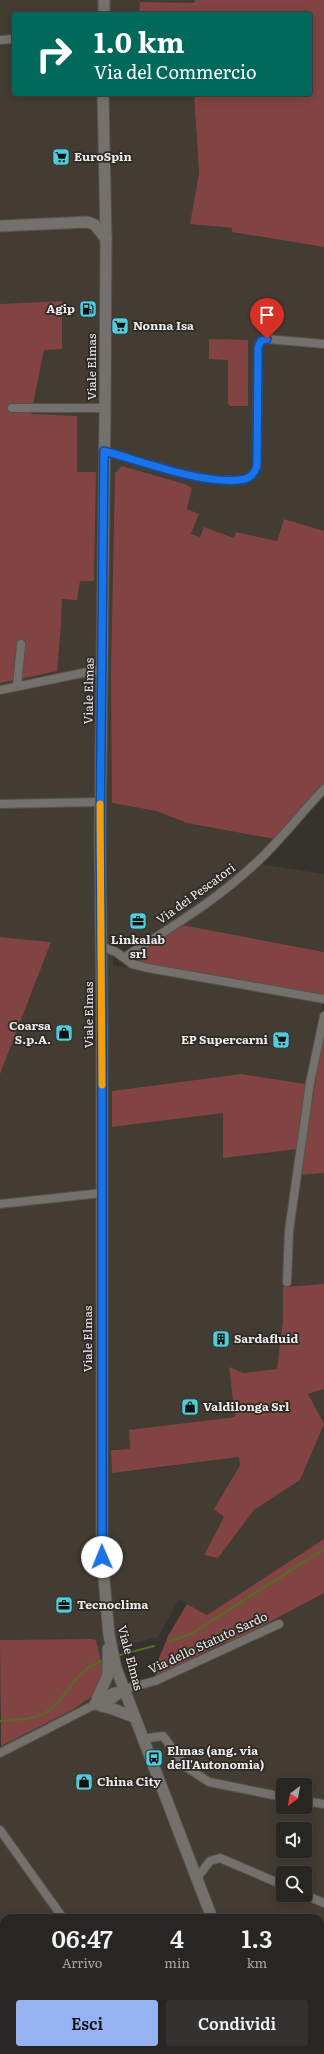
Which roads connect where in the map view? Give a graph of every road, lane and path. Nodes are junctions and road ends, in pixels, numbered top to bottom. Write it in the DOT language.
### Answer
graph roads {
  1 [pos="104,0"];
  2 [pos="104,12"];
  3 [pos="0,40"];
  4 [pos="12,40"];
  5 [pos="103,96"];
  6 [pos="106,202"];
  7 [pos="88,222"];
  8 [pos="0,226"];
  9 [pos="106,239"];
  10 [pos="324,344"];
  11 [pos="12,408"];
  12 [pos="105,408"];
  13 [pos="104,451"];
  14 [pos="21,644"];
  15 [pos="102,669"];
  16 [pos="17,686"];
  17 [pos="0,690"];
  18 [pos="324,789"];
  19 [pos="100,802"];
  20 [pos="0,804"];
  21 [pos="101,946"];
  22 [pos="125,957"];
  23 [pos="324,999"];
  24 [pos="324,1016"];
  25 [pos="102,1192"];
  26 [pos="0,1204"];
  27 [pos="287,1282"];
  28 [pos="279,1624"];
  29 [pos="109,1634"];
  30 [pos="124,1690"];
  31 [pos="97,1704"];
  32 [pos="134,1717"];
  33 [pos="142,1739"];
  34 [pos="0,1753"];
  35 [pos="276,1796"];
  36 [pos="312,1802"];
  37 [pos="324,1804"];
  38 [pos="0,1830"];
  39 [pos="197,1878"];
  40 [pos="276,1882"];
  41 [pos="312,1898"];
  42 [pos="324,1903"];
  43 [pos="60,1914"];
  44 [pos="210,1914"];
  1 -- 2 [label="main road"];
  3 -- 4 [label="street"];
  5 -- 6 [label="main road, Viale Elmas"];
  6 -- 7 [label="main road"];
  6 -- 9 [label="main road, Viale Elmas"];
  7 -- 8 [label="main road"];
  7 -- 9 [label="main road"];
  9 -- 12 [label="main road, Viale Elmas"];
  10 -- 13 [label="street"];
  11 -- 12 [label="street"];
  12 -- 13 [label="main road, Viale Elmas"];
  13 -- 15 [label="main road, Viale Elmas"];
  14 -- 16 [label="street"];
  15 -- 16 [label="street"];
  15 -- 19 [label="main road, Viale Elmas"];
  16 -- 17 [label="street"];
  18 -- 22 [label="street, Via dei Pescatori"];
  19 -- 20 [label="street"];
  19 -- 21 [label="main road, Viale Elmas"];
  21 -- 22 [label="street"];
  21 -- 25 [label="main road, Viale Elmas"];
  22 -- 23 [label="street"];
  24 -- 27 [label="street"];
  25 -- 26 [label="street"];
  25 -- 29 [label="main road, Viale Elmas"];
  28 -- 30 [label="street, Via dello Statuto Sardo"];
  29 -- 30 [label="main road, Viale Elmas"];
  29 -- 31 [label="main road"];
  30 -- 31 [label="street, Via dello Statuto Sardo"];
  30 -- 32 [label="main road, Viale Elmas"];
  31 -- 32 [label="main road"];
  31 -- 34 [label="street, Via dello Statuto Sardo"];
  32 -- 33 [label="main road, Viale Elmas"];
  33 -- 35 [label="street"];
  33 -- 39 [label="main road, Viale Elmas"];
  36 -- 37 [label="street"];
  38 -- 43 [label="street"];
  39 -- 40 [label="street"];
  39 -- 44 [label="main road, Viale Elmas"];
  41 -- 42 [label="street"];
}
